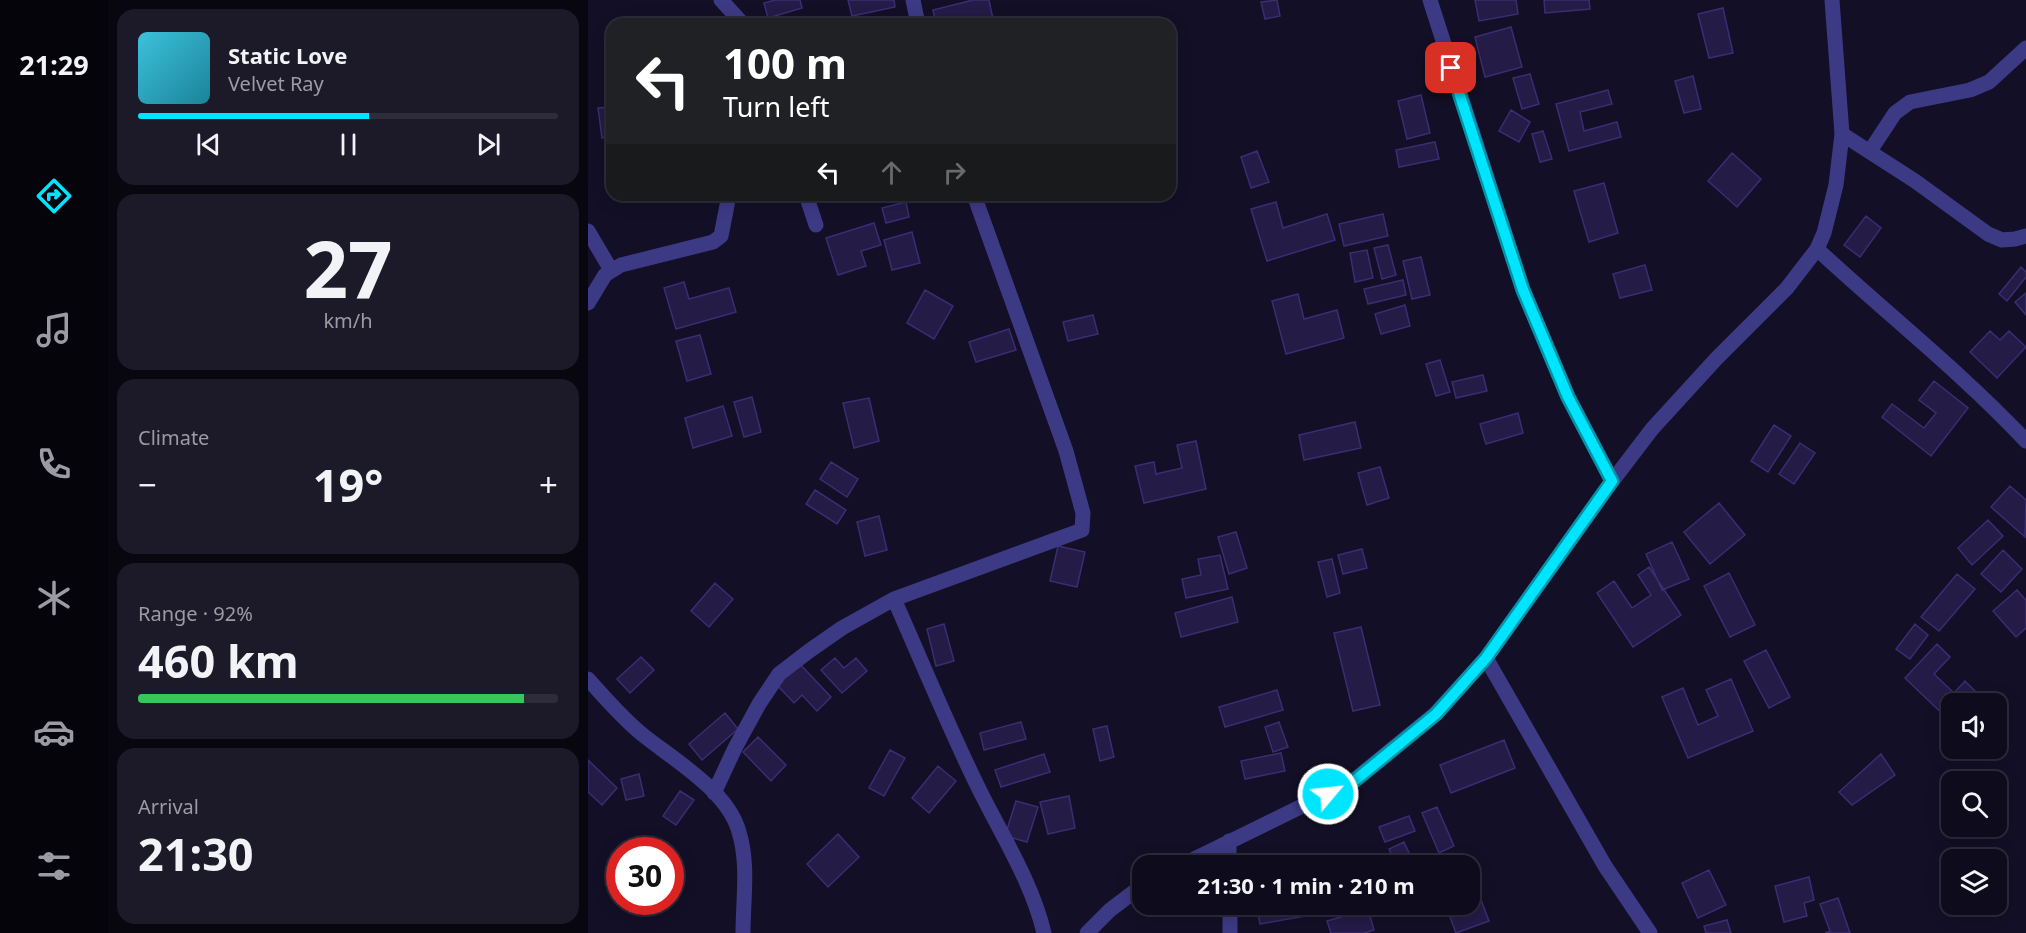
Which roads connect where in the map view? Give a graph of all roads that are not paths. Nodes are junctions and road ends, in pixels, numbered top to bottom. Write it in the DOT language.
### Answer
graph roads {
  1 [pos="721,0"];
  2 [pos="913,0"];
  3 [pos="1430,0"];
  4 [pos="1832,0"];
  5 [pos="738,18"];
  6 [pos="917,18"];
  7 [pos="2026,48"];
  8 [pos="1842,134"];
  9 [pos="1870,151"];
  10 [pos="728,201"];
  11 [pos="808,201"];
  12 [pos="976,201"];
  13 [pos="816,225"];
  14 [pos="588,231"];
  15 [pos="2026,236"];
  16 [pos="1817,249"];
  17 [pos="611,270"];
  18 [pos="588,303"];
  19 [pos="2026,441"];
  20 [pos="1612,481"];
  21 [pos="894,599"];
  22 [pos="1486,658"];
  23 [pos="588,679"];
  24 [pos="714,793"];
  25 [pos="1229,841"];
  26 [pos="1202,855"];
  27 [pos="1229,855"];
  28 [pos="1132,893"];
  29 [pos="1230,915"];
  30 [pos="743,933"];
  31 [pos="1044,933"];
  32 [pos="1087,933"];
  33 [pos="1230,933"];
  34 [pos="1650,933"];
  1 -- 5 [label="street"];
  2 -- 6 [label="street"];
  3 -- 20 [label="street"];
  4 -- 8 [label="street"];
  7 -- 9 [label="street"];
  8 -- 9 [label="street"];
  8 -- 16 [label="street"];
  9 -- 15 [label="street"];
  10 -- 17 [label="street"];
  11 -- 13 [label="street"];
  12 -- 21 [label="street"];
  14 -- 17 [label="street"];
  16 -- 19 [label="street"];
  16 -- 20 [label="street"];
  17 -- 18 [label="street"];
  20 -- 22 [label="street"];
  21 -- 24 [label="street"];
  21 -- 31 [label="street"];
  22 -- 25 [label="street"];
  22 -- 34 [label="street"];
  23 -- 24 [label="street"];
  24 -- 30 [label="street"];
  25 -- 26 [label="street"];
  25 -- 27 [label="street"];
  28 -- 32 [label="street"];
  29 -- 33 [label="street"];
}
